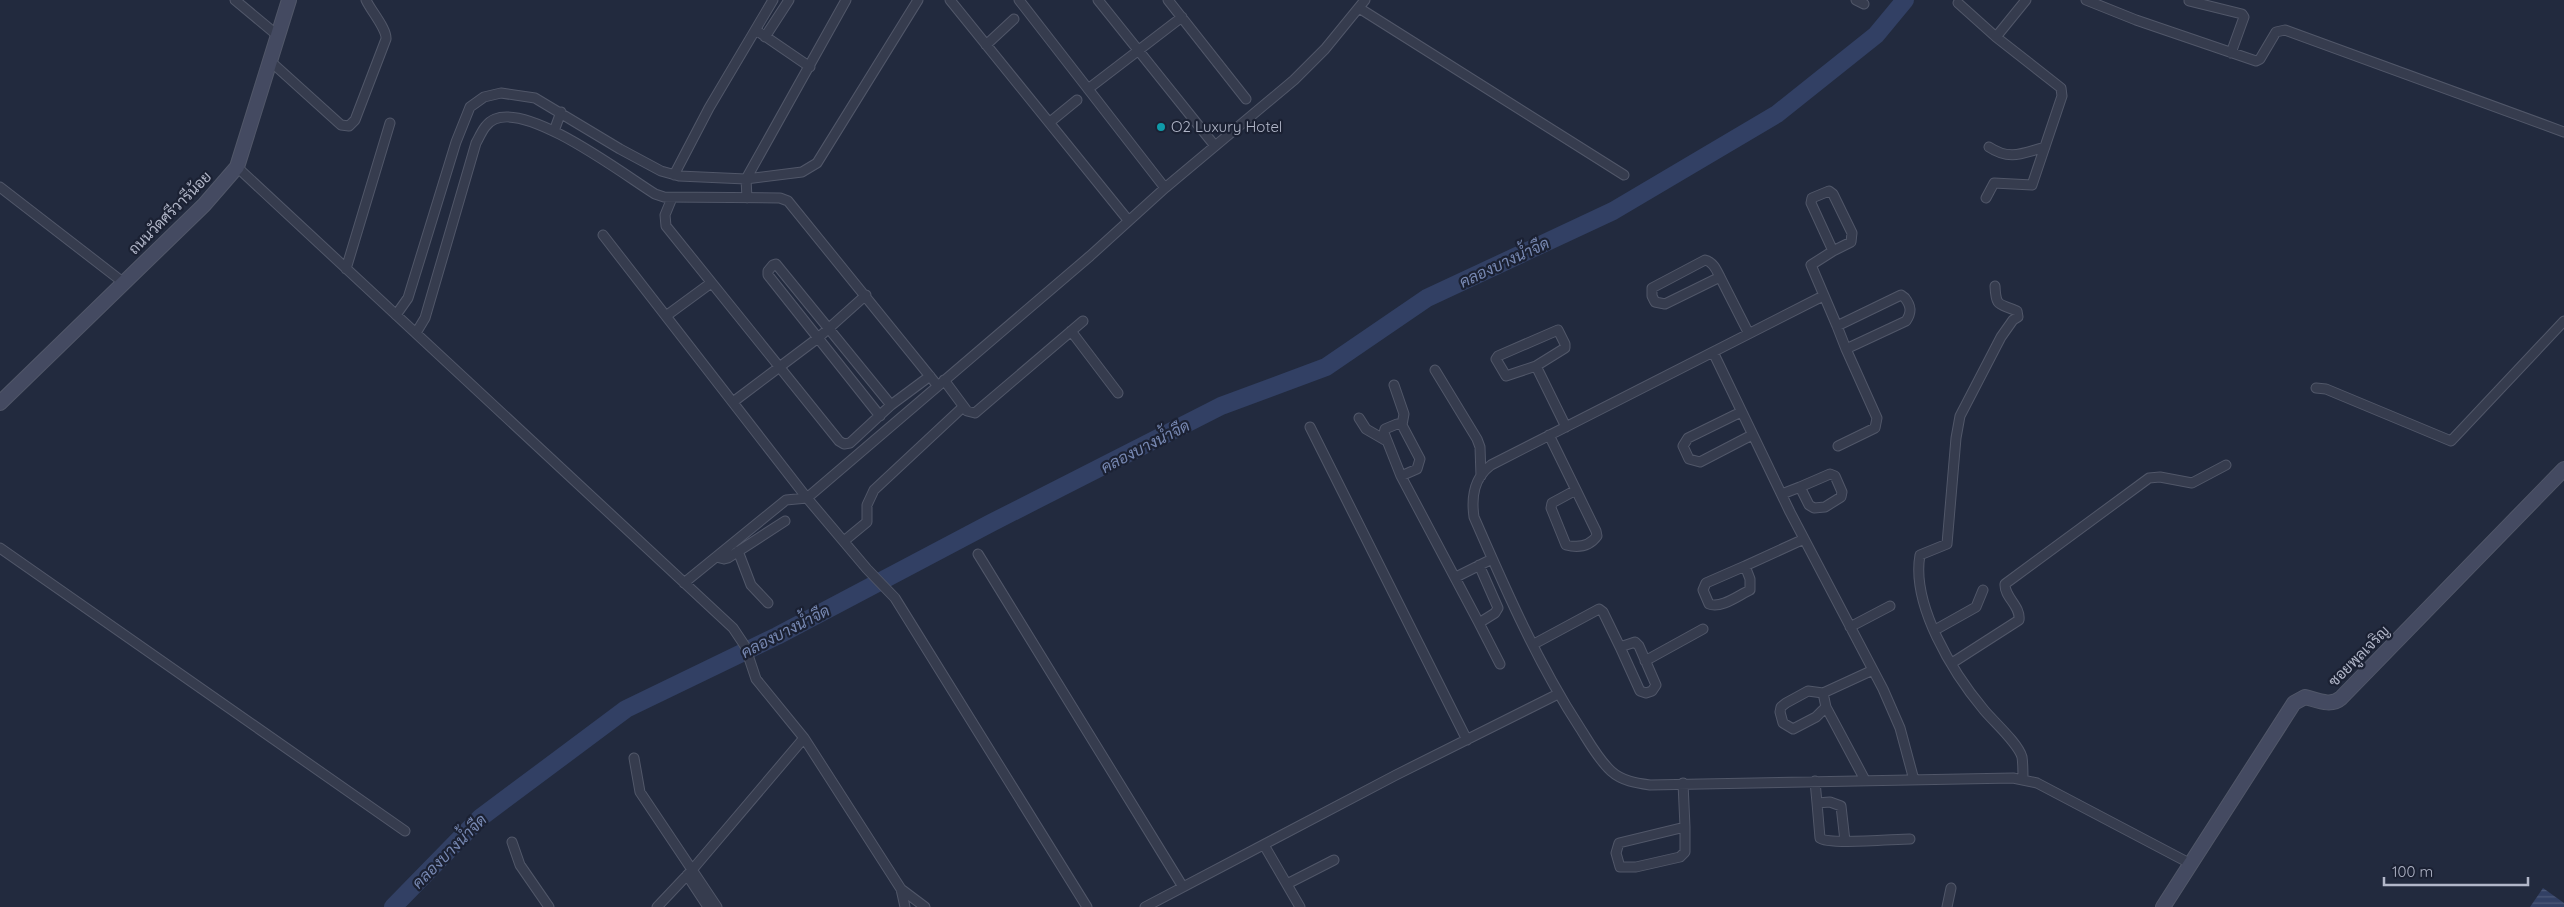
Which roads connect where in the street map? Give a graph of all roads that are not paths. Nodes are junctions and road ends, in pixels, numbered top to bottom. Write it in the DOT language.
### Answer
graph roads {
  1 [pos="235,0"];
  2 [pos="289,0"];
  3 [pos="366,0"];
  4 [pos="774,0"];
  5 [pos="789,0"];
  6 [pos="846,0"];
  7 [pos="918,0"];
  8 [pos="950,0"];
  9 [pos="1019,0"];
  10 [pos="1098,0"];
  11 [pos="1168,0"];
  12 [pos="2026,0"];
  13 [pos="2086,0"];
  14 [pos="2189,1"];
  15 [pos="1958,3"];
  16 [pos="1362,4"];
  17 [pos="1182,17"];
  18 [pos="1014,19"];
  19 [pos="756,30"];
  20 [pos="277,35"];
  21 [pos="1996,36"];
  22 [pos="765,37"];
  23 [pos="986,45"];
  24 [pos="1140,51"];
  25 [pos="2231,53"];
  26 [pos="269,60"];
  27 [pos="810,66"];
  28 [pos="1088,89"];
  29 [pos="1246,99"];
  30 [pos="1077,100"];
  31 [pos="561,112"];
  32 [pos="1050,122"];
  33 [pos="390,123"];
  34 [pos="554,131"];
  35 [pos="2564,132"];
  36 [pos="1215,146"];
  37 [pos="1989,147"];
  38 [pos="2045,147"];
  39 [pos="237,167"];
  40 [pos="674,175"];
  41 [pos="1624,175"];
  42 [pos="746,179"];
  43 [pos="0,187"];
  44 [pos="1165,188"];
  45 [pos="672,198"];
  46 [pos="747,198"];
  47 [pos="1986,198"];
  48 [pos="1128,220"];
  49 [pos="603,235"];
  50 [pos="1833,251"];
  51 [pos="346,268"];
  52 [pos="1720,277"];
  53 [pos="124,283"];
  54 [pos="711,283"];
  55 [pos="1995,286"];
  56 [pos="866,295"];
  57 [pos="1823,296"];
  58 [pos="396,315"];
  59 [pos="666,316"];
  60 [pos="1083,321"];
  61 [pos="2564,321"];
  62 [pos="1836,326"];
  63 [pos="828,330"];
  64 [pos="1071,331"];
  65 [pos="1748,332"];
  66 [pos="416,333"];
  67 [pos="818,338"];
  68 [pos="1846,349"];
  69 [pos="1713,352"];
  70 [pos="1536,366"];
  71 [pos="779,367"];
  72 [pos="1435,370"];
  73 [pos="930,376"];
  74 [pos="941,382"];
  75 [pos="1394,385"];
  76 [pos="2316,388"];
  77 [pos="1118,393"];
  78 [pos="733,402"];
  79 [pos="0,403"];
  80 [pos="891,405"];
  81 [pos="963,407"];
  82 [pos="1741,412"];
  83 [pos="880,416"];
  84 [pos="1358,418"];
  85 [pos="1402,425"];
  86 [pos="1310,427"];
  87 [pos="1566,427"];
  88 [pos="1549,435"];
  89 [pos="1752,435"];
  90 [pos="1385,440"];
  91 [pos="1838,446"];
  92 [pos="2226,465"];
  93 [pos="2564,469"];
  94 [pos="1402,476"];
  95 [pos="1481,476"];
  96 [pos="1800,487"];
  97 [pos="1576,490"];
  98 [pos="1782,494"];
  99 [pos="807,498"];
  100 [pos="786,521"];
  101 [pos="1804,539"];
  102 [pos="844,541"];
  103 [pos="0,548"];
  104 [pos="738,551"];
  105 [pos="978,554"];
  106 [pos="716,556"];
  107 [pos="1492,558"];
  108 [pos="1479,565"];
  109 [pos="1745,566"];
  110 [pos="1456,577"];
  111 [pos="684,583"];
  112 [pos="1983,590"];
  113 [pos="768,603"];
  114 [pos="1890,606"];
  115 [pos="1479,623"];
  116 [pos="1850,627"];
  117 [pos="1703,629"];
  118 [pos="1935,630"];
  119 [pos="1534,644"];
  120 [pos="1620,647"];
  121 [pos="1645,661"];
  122 [pos="1952,663"];
  123 [pos="1500,664"];
  124 [pos="1872,670"];
  125 [pos="1823,693"];
  126 [pos="1558,694"];
  127 [pos="1826,707"];
  128 [pos="804,738"];
  129 [pos="1467,740"];
  130 [pos="634,758"];
  131 [pos="1865,780"];
  132 [pos="1914,780"];
  133 [pos="2022,780"];
  134 [pos="1815,782"];
  135 [pos="1683,784"];
  136 [pos="1817,803"];
  137 [pos="1685,827"];
  138 [pos="405,831"];
  139 [pos="1910,839"];
  140 [pos="1845,841"];
  141 [pos="512,842"];
  142 [pos="1264,845"];
  143 [pos="1334,860"];
  144 [pos="2191,864"];
  145 [pos="689,873"];
  146 [pos="1287,884"];
  147 [pos="1183,888"];
  148 [pos="1951,888"];
  149 [pos="901,889"];
  150 [pos="548,907"];
  151 [pos="657,907"];
  152 [pos="708,907"];
  153 [pos="717,907"];
  154 [pos="904,907"];
  155 [pos="925,907"];
  156 [pos="1088,907"];
  157 [pos="1145,907"];
  158 [pos="1300,907"];
  159 [pos="1947,907"];
  160 [pos="2162,907"];
  1 -- 20 [label="street"];
  2 -- 20 [label="street, ถนนวัดศรีวารีน้อย"];
  3 -- 26 [label="street"];
  4 -- 19 [label="street"];
  5 -- 22 [label="street"];
  6 -- 27 [label="street"];
  7 -- 42 [label="street"];
  8 -- 23 [label="street"];
  9 -- 28 [label="street"];
  10 -- 24 [label="street"];
  11 -- 17 [label="street"];
  12 -- 21 [label="street"];
  13 -- 25 [label="street"];
  14 -- 25 [label="street"];
  15 -- 21 [label="street"];
  16 -- 36 [label="street"];
  16 -- 41 [label="street"];
  17 -- 24 [label="street"];
  17 -- 29 [label="street"];
  18 -- 23 [label="street"];
  19 -- 22 [label="street"];
  19 -- 40 [label="street"];
  20 -- 26 [label="street, ถนนวัดศรีวารีน้อย"];
  21 -- 38 [label="street"];
  22 -- 27 [label="street"];
  23 -- 32 [label="street"];
  24 -- 28 [label="street"];
  24 -- 36 [label="street"];
  25 -- 35 [label="street"];
  26 -- 39 [label="street, ถนนวัดศรีวารีน้อย"];
  27 -- 42 [label="street"];
  28 -- 44 [label="street"];
  30 -- 32 [label="street"];
  31 -- 34 [label="street"];
  31 -- 40 [label="street"];
  31 -- 58 [label="street"];
  32 -- 48 [label="street"];
  33 -- 51 [label="street"];
  34 -- 45 [label="street"];
  34 -- 66 [label="street"];
  36 -- 44 [label="street"];
  37 -- 38 [label="street"];
  38 -- 47 [label="street"];
  39 -- 51 [label="street"];
  39 -- 53 [label="street, ถนนวัดศรีวารีน้อย"];
  40 -- 42 [label="street"];
  42 -- 46 [label="street"];
  43 -- 53 [label="street"];
  44 -- 48 [label="street"];
  45 -- 46 [label="street"];
  45 -- 54 [label="street"];
  46 -- 56 [label="street"];
  48 -- 74 [label="street"];
  49 -- 59 [label="street"];
  50 -- 50 [label="street"];
  50 -- 57 [label="street"];
  51 -- 58 [label="street"];
  52 -- 52 [label="street"];
  52 -- 65 [label="street"];
  53 -- 79 [label="street, ถนนวัดศรีวารีน้อย"];
  54 -- 59 [label="street"];
  54 -- 71 [label="street"];
  55 -- 118 [label="street"];
  56 -- 63 [label="street"];
  56 -- 73 [label="street"];
  57 -- 62 [label="street"];
  57 -- 65 [label="street"];
  58 -- 66 [label="street"];
  59 -- 78 [label="street"];
  60 -- 64 [label="street"];
  61 -- 76 [label="street"];
  62 -- 68 [label="street"];
  62 -- 68 [label="street"];
  63 -- 67 [label="street"];
  63 -- 67 [label="street"];
  63 -- 80 [label="street"];
  64 -- 77 [label="street"];
  64 -- 81 [label="street"];
  65 -- 69 [label="street"];
  66 -- 111 [label="street"];
  67 -- 71 [label="street"];
  67 -- 83 [label="street"];
  68 -- 91 [label="street"];
  69 -- 82 [label="street"];
  69 -- 87 [label="street"];
  70 -- 70 [label="street"];
  70 -- 87 [label="street"];
  71 -- 78 [label="street"];
  71 -- 83 [label="street"];
  72 -- 95 [label="street"];
  73 -- 74 [label="street"];
  73 -- 80 [label="street"];
  74 -- 81 [label="street"];
  74 -- 99 [label="street"];
  75 -- 85 [label="street"];
  78 -- 99 [label="street"];
  80 -- 83 [label="street"];
  81 -- 102 [label="street"];
  82 -- 89 [label="street"];
  82 -- 89 [label="street"];
  84 -- 90 [label="street"];
  85 -- 90 [label="street"];
  85 -- 94 [label="street"];
  86 -- 129 [label="street"];
  87 -- 88 [label="street"];
  88 -- 95 [label="street"];
  88 -- 97 [label="street"];
  89 -- 98 [label="street"];
  90 -- 94 [label="street"];
  92 -- 122 [label="street"];
  93 -- 144 [label="street, ซอยพูลเจริญ"];
  94 -- 110 [label="street"];
  95 -- 107 [label="street"];
  96 -- 96 [label="street"];
  96 -- 98 [label="street"];
  97 -- 97 [label="street"];
  98 -- 101 [label="street"];
  99 -- 102 [label="street"];
  99 -- 106 [label="street"];
  100 -- 104 [label="street"];
  101 -- 109 [label="street"];
  101 -- 116 [label="street"];
  102 -- 156 [label="street"];
  103 -- 138 [label="street"];
  104 -- 106 [label="street"];
  104 -- 113 [label="street"];
  105 -- 147 [label="street"];
  106 -- 111 [label="street"];
  107 -- 108 [label="street"];
  107 -- 119 [label="street"];
  108 -- 110 [label="street"];
  108 -- 115 [label="street"];
  109 -- 109 [label="street"];
  110 -- 115 [label="street"];
  111 -- 128 [label="street"];
  112 -- 118 [label="street"];
  114 -- 116 [label="street"];
  115 -- 123 [label="street"];
  116 -- 124 [label="street"];
  117 -- 121 [label="street"];
  118 -- 122 [label="street"];
  119 -- 120 [label="street"];
  119 -- 126 [label="street"];
  120 -- 121 [label="street"];
  120 -- 121 [label="street"];
  122 -- 133 [label="street"];
  124 -- 125 [label="street"];
  124 -- 132 [label="street"];
  125 -- 127 [label="street"];
  125 -- 127 [label="street"];
  126 -- 129 [label="street"];
  126 -- 135 [label="street"];
  127 -- 131 [label="street"];
  128 -- 145 [label="street"];
  128 -- 149 [label="street"];
  129 -- 142 [label="street"];
  130 -- 145 [label="street"];
  131 -- 132 [label="street"];
  131 -- 134 [label="street"];
  132 -- 133 [label="street"];
  133 -- 144 [label="street"];
  134 -- 135 [label="street"];
  134 -- 136 [label="street"];
  135 -- 137 [label="street"];
  136 -- 140 [label="street"];
  136 -- 140 [label="street"];
  137 -- 137 [label="street"];
  139 -- 140 [label="street"];
  141 -- 150 [label="street"];
  142 -- 146 [label="street"];
  142 -- 147 [label="street"];
  143 -- 146 [label="street"];
  144 -- 160 [label="street, ซอยพูลเจริญ"];
  145 -- 151 [label="street"];
  145 -- 152 [label="street"];
  145 -- 153 [label="street"];
  146 -- 158 [label="street"];
  147 -- 157 [label="street"];
  148 -- 159 [label="street"];
  149 -- 154 [label="street"];
  149 -- 155 [label="street"];
}
